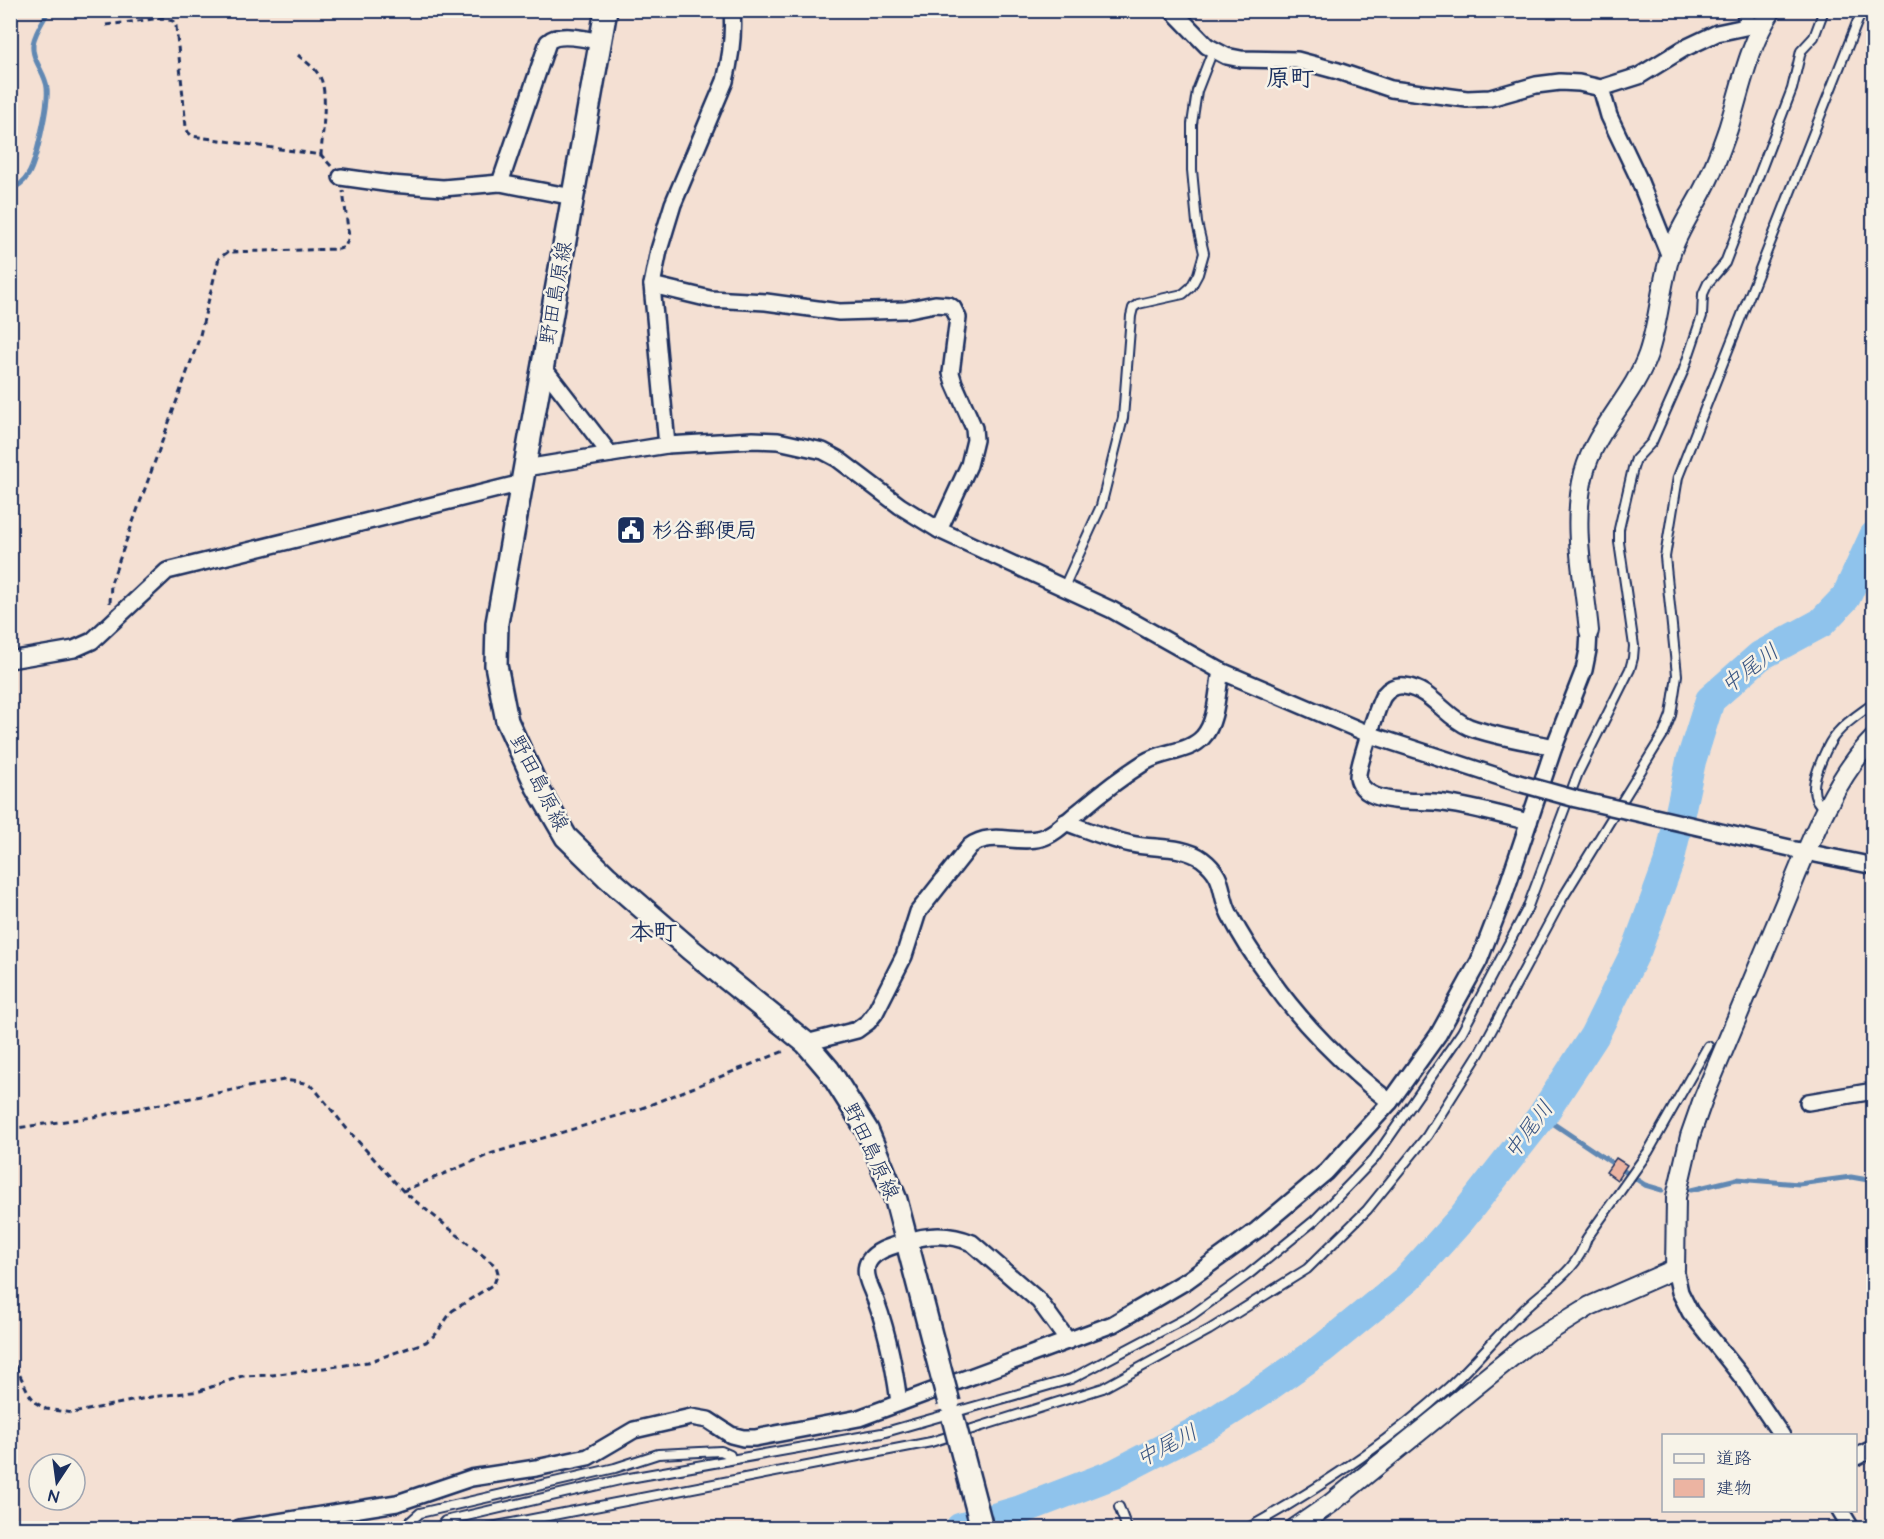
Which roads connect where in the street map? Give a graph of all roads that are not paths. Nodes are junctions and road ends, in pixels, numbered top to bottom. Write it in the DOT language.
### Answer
graph roads {
  1 [pos="606,10"];
  2 [pos="732,10"];
  3 [pos="1172,10"];
  4 [pos="1745,10"];
  5 [pos="1824,10"];
  6 [pos="1862,10"];
  7 [pos="1761,20"];
  8 [pos="601,42"];
  9 [pos="1213,50"];
  10 [pos="1601,88"];
  11 [pos="341,177"];
  12 [pos="500,183"];
  13 [pos="573,197"];
  14 [pos="1670,257"];
  15 [pos="652,285"];
  16 [pos="543,367"];
  17 [pos="667,444"];
  18 [pos="610,454"];
  19 [pos="524,476"];
  20 [pos="939,530"];
  21 [pos="1064,587"];
  22 [pos="1589,631"];
  23 [pos="10,660"];
  24 [pos="1221,672"];
  25 [pos="1874,703"];
  26 [pos="1371,735"];
  27 [pos="1874,738"];
  28 [pos="1554,747"];
  29 [pos="1827,810"];
  30 [pos="1065,822"];
  31 [pos="1529,822"];
  32 [pos="1798,850"];
  33 [pos="1874,866"];
  34 [pos="806,1043"];
  35 [pos="1708,1046"];
  36 [pos="1874,1091"];
  37 [pos="1390,1102"];
  38 [pos="1808,1102"];
  39 [pos="907,1241"];
  40 [pos="1675,1269"];
  41 [pos="1068,1341"];
  42 [pos="899,1402"];
  43 [pos="951,1411"];
  44 [pos="1781,1434"];
  45 [pos="1874,1448"];
  46 [pos="1857,1456"];
  47 [pos="731,1459"];
  48 [pos="1119,1507"];
  49 [pos="1841,1512"];
  50 [pos="240,1528"];
  51 [pos="395,1528"];
  52 [pos="439,1528"];
  53 [pos="486,1528"];
  54 [pos="982,1528"];
  55 [pos="1127,1528"];
  56 [pos="1248,1528"];
  57 [pos="1295,1528"];
  58 [pos="1851,1528"];
  1 -- 8 [label="main road, 野田島原線"];
  2 -- 15 [label="street"];
  3 -- 9 [label="street"];
  4 -- 7 [label="street"];
  5 -- 43 [label="lane"];
  6 -- 53 [label="lane"];
  7 -- 10 [label="street"];
  7 -- 14 [label="street"];
  8 -- 12 [label="street"];
  8 -- 13 [label="main road, 野田島原線"];
  9 -- 10 [label="street"];
  9 -- 21 [label="lane"];
  10 -- 14 [label="street"];
  11 -- 12 [label="street"];
  12 -- 13 [label="street"];
  13 -- 16 [label="main road, 野田島原線"];
  14 -- 22 [label="street"];
  15 -- 17 [label="street"];
  15 -- 20 [label="street"];
  16 -- 18 [label="street"];
  16 -- 19 [label="main road, 野田島原線"];
  17 -- 18 [label="street"];
  17 -- 20 [label="street"];
  18 -- 19 [label="street"];
  19 -- 23 [label="street"];
  19 -- 34 [label="main road, 野田島原線"];
  20 -- 21 [label="street"];
  21 -- 24 [label="street"];
  22 -- 28 [label="street"];
  24 -- 26 [label="street"];
  24 -- 30 [label="street"];
  25 -- 29 [label="lane"];
  26 -- 28 [label="street"];
  26 -- 31 [label="street"];
  26 -- 32 [label="street, bridge"];
  27 -- 29 [label="street"];
  28 -- 31 [label="street"];
  29 -- 32 [label="street"];
  30 -- 34 [label="street"];
  30 -- 37 [label="street"];
  31 -- 37 [label="street"];
  32 -- 33 [label="street"];
  32 -- 40 [label="street"];
  34 -- 39 [label="main road, 野田島原線"];
  35 -- 56 [label="lane"];
  36 -- 38 [label="street"];
  37 -- 41 [label="street"];
  39 -- 41 [label="street"];
  39 -- 42 [label="street"];
  39 -- 43 [label="main road, 野田島原線, bridge"];
  40 -- 44 [label="street"];
  40 -- 57 [label="street"];
  41 -- 42 [label="street"];
  42 -- 50 [label="street"];
  43 -- 47 [label="lane"];
  43 -- 54 [label="main road, 野田島原線, bridge"];
  45 -- 46 [label="street"];
  47 -- 51 [label="lane"];
  47 -- 52 [label="lane"];
  48 -- 55 [label="lane"];
  49 -- 58 [label="street"];
}
